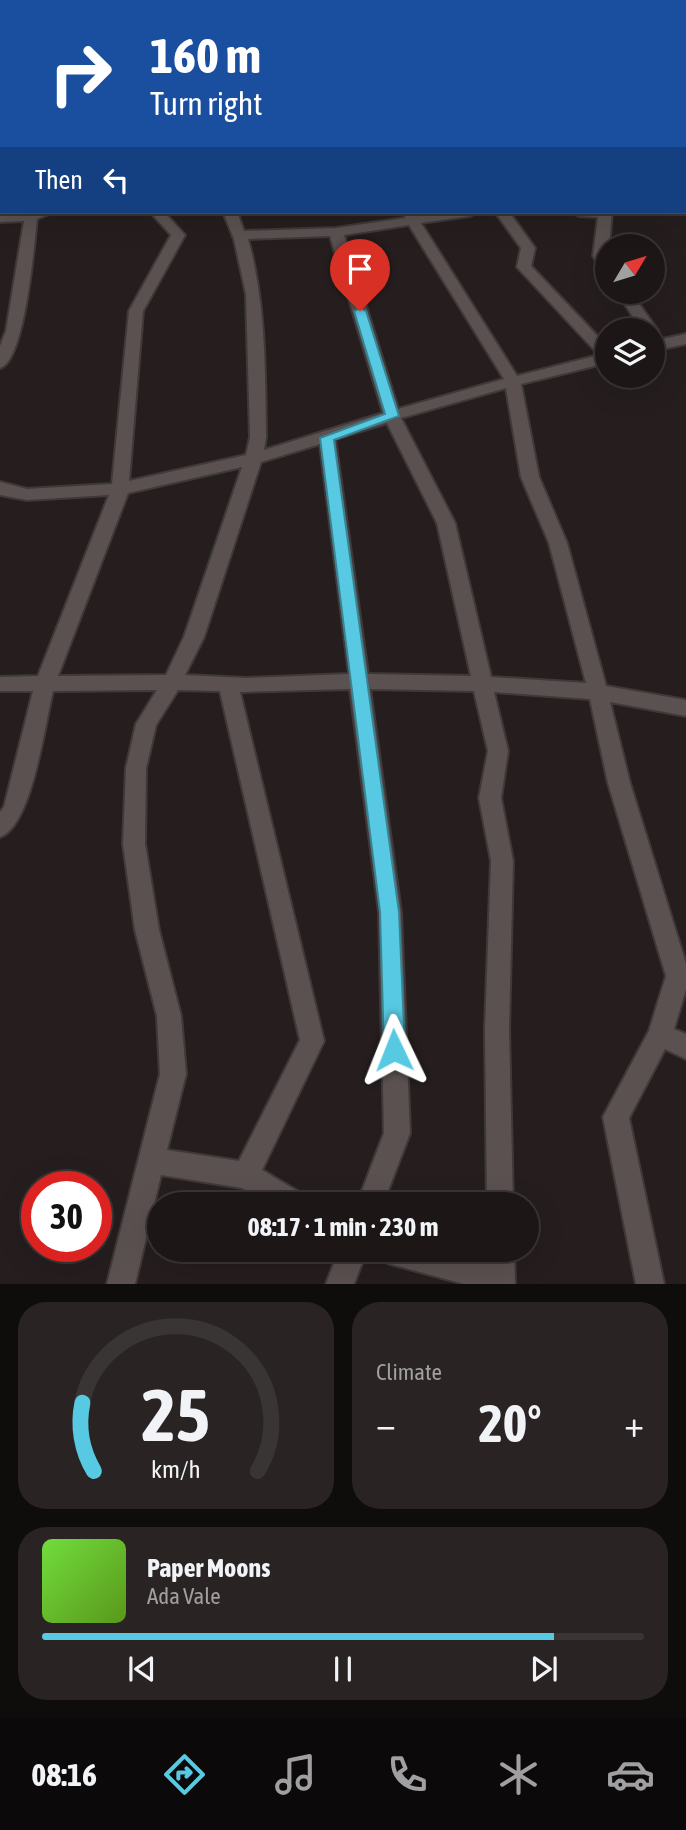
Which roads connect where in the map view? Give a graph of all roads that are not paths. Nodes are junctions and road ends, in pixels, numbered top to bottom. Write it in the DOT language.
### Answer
graph roads {
  1 [pos="41,214"];
  2 [pos="160,214"];
  3 [pos="231,214"];
  4 [pos="441,214"];
  5 [pos="503,214"];
  6 [pos="605,214"];
  7 [pos="412,216"];
  8 [pos="32,217"];
  9 [pos="0,218"];
  10 [pos="336,232"];
  11 [pos="602,234"];
  12 [pos="239,235"];
  13 [pos="686,339"];
  14 [pos="665,341"];
  15 [pos="595,343"];
  16 [pos="595,359"];
  17 [pos="0,363"];
  18 [pos="513,382"];
  19 [pos="392,416"];
  20 [pos="327,438"];
  21 [pos="254,457"];
  22 [pos="0,488"];
  23 [pos="120,490"];
  24 [pos="359,681"];
  25 [pos="172,682"];
  26 [pos="0,684"];
  27 [pos="45,684"];
  28 [pos="482,684"];
  29 [pos="228,685"];
  30 [pos="598,692"];
  31 [pos="686,708"];
  32 [pos="0,828"];
  33 [pos="660,1034"];
  34 [pos="686,1047"];
  35 [pos="152,1161"];
  36 [pos="246,1175"];
  37 [pos="275,1192"];
  38 [pos="375,1192"];
  39 [pos="500,1192"];
  40 [pos="348,1262"];
  41 [pos="432,1262"];
  42 [pos="500,1262"];
  43 [pos="501,1282"];
  44 [pos="121,1284"];
  45 [pos="340,1284"];
  46 [pos="650,1284"];
  1 -- 8 [label="street"];
  2 -- 23 [label="street"];
  3 -- 12 [label="street"];
  4 -- 7 [label="street"];
  5 -- 15 [label="street"];
  6 -- 11 [label="street"];
  7 -- 10 [label="street"];
  7 -- 18 [label="street"];
  8 -- 9 [label="street"];
  8 -- 17 [label="street"];
  10 -- 12 [label="street"];
  10 -- 19 [label="street"];
  12 -- 21 [label="street"];
  13 -- 14 [label="street"];
  16 -- 18 [label="street"];
  18 -- 19 [label="street"];
  18 -- 30 [label="street"];
  19 -- 20 [label="street"];
  19 -- 28 [label="street"];
  20 -- 21 [label="street"];
  20 -- 24 [label="street"];
  21 -- 23 [label="street"];
  21 -- 25 [label="street"];
  22 -- 23 [label="street"];
  23 -- 27 [label="street"];
  24 -- 28 [label="street"];
  24 -- 29 [label="street"];
  24 -- 38 [label="street"];
  25 -- 27 [label="street"];
  25 -- 29 [label="street"];
  25 -- 35 [label="street"];
  26 -- 27 [label="street"];
  27 -- 32 [label="street"];
  28 -- 30 [label="street"];
  28 -- 39 [label="street"];
  29 -- 36 [label="street"];
  30 -- 31 [label="street"];
  30 -- 33 [label="street"];
  33 -- 34 [label="street"];
  33 -- 46 [label="street"];
  35 -- 36 [label="street"];
  35 -- 44 [label="street"];
  36 -- 37 [label="street"];
  40 -- 45 [label="street"];
  41 -- 43 [label="street"];
  42 -- 43 [label="street"];
}
